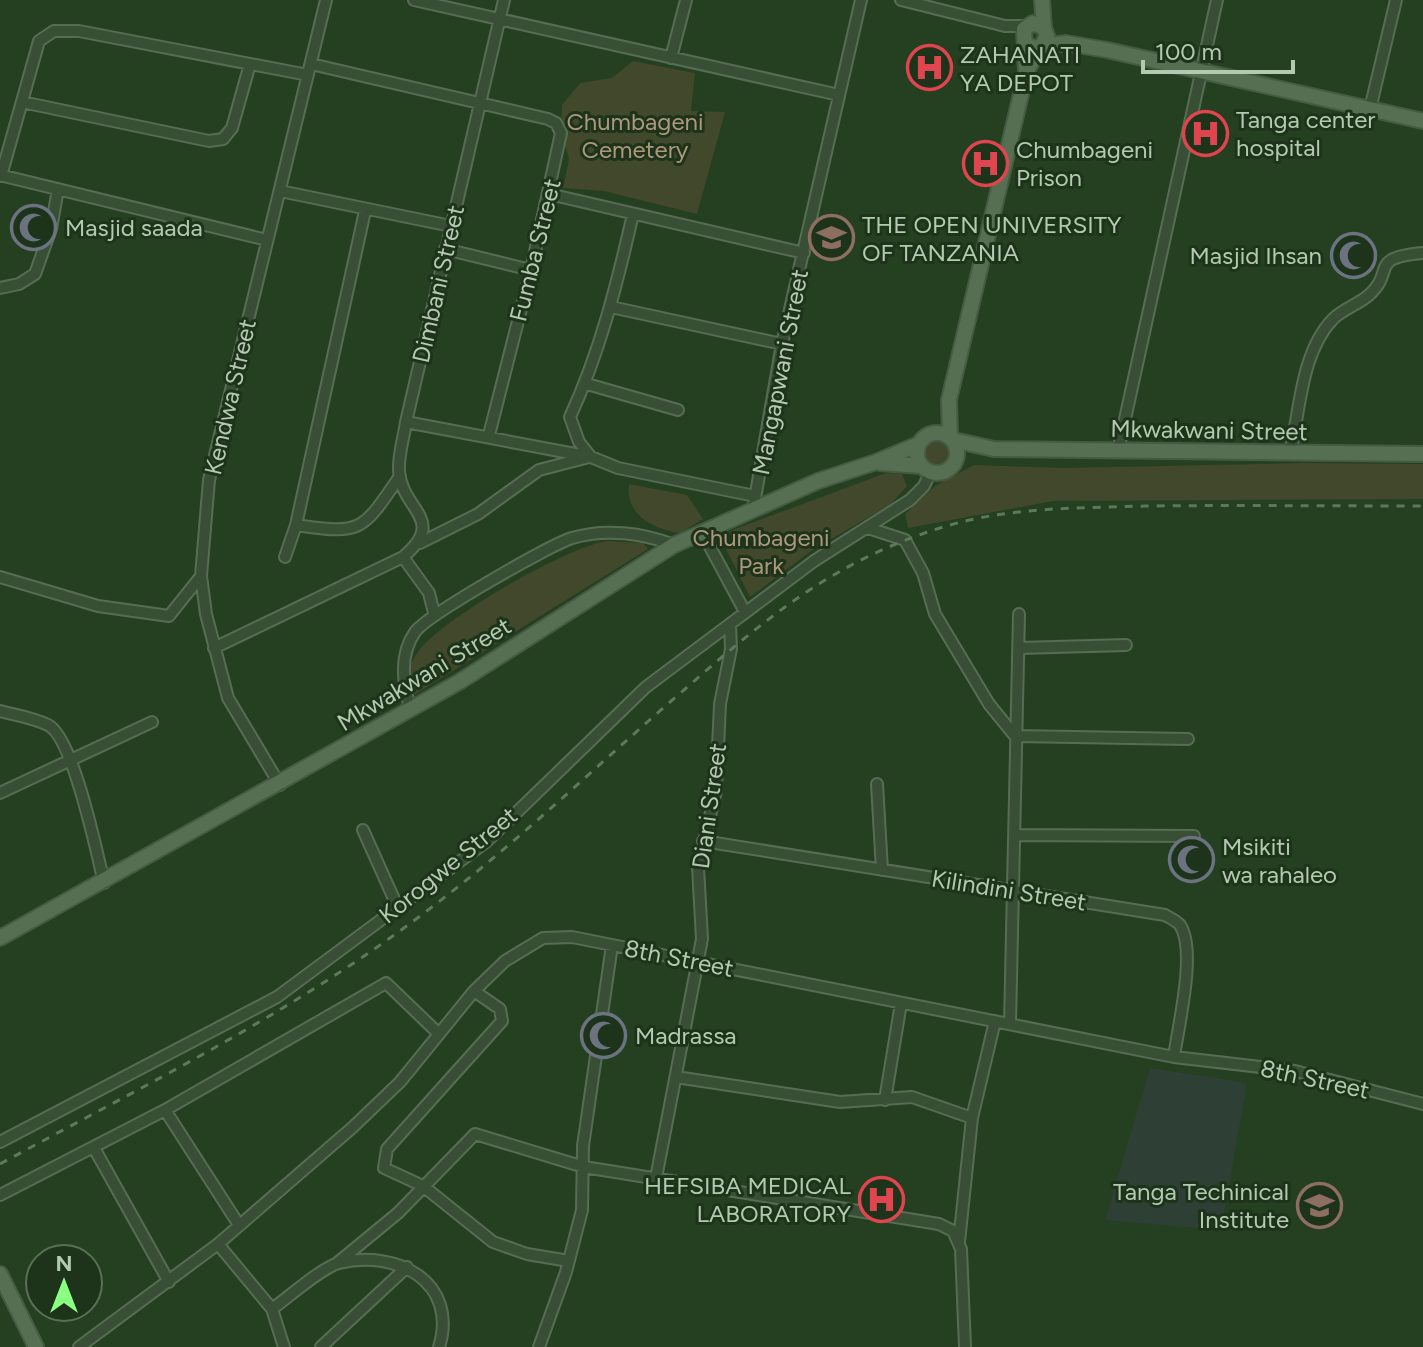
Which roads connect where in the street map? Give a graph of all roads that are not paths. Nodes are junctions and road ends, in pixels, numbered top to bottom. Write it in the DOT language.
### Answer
graph roads {
  1 [pos="326,0"];
  2 [pos="414,0"];
  3 [pos="504,0"];
  4 [pos="686,0"];
  5 [pos="861,0"];
  6 [pos="901,0"];
  7 [pos="1042,0"];
  8 [pos="1217,0"];
  9 [pos="1396,0"];
  10 [pos="499,20"];
  11 [pos="1034,36"];
  12 [pos="671,58"];
  13 [pos="250,64"];
  14 [pos="309,70"];
  15 [pos="1200,71"];
  16 [pos="839,95"];
  17 [pos="22,102"];
  18 [pos="480,106"];
  19 [pos="1370,109"];
  20 [pos="1423,121"];
  21 [pos="0,176"];
  22 [pos="58,189"];
  23 [pos="280,191"];
  24 [pos="549,194"];
  25 [pos="365,211"];
  26 [pos="633,214"];
  27 [pos="451,226"];
  28 [pos="267,240"];
  29 [pos="445,249"];
  30 [pos="804,253"];
  31 [pos="1423,253"];
  32 [pos="531,270"];
  33 [pos="0,288"];
  34 [pos="611,307"];
  35 [pos="782,344"];
  36 [pos="587,384"];
  37 [pos="949,400"];
  38 [pos="678,410"];
  39 [pos="406,422"];
  40 [pos="489,435"];
  41 [pos="924,439"];
  42 [pos="952,439"];
  43 [pos="994,449"];
  44 [pos="1118,451"];
  45 [pos="1290,454"];
  46 [pos="1423,454"];
  47 [pos="591,457"];
  48 [pos="876,462"];
  49 [pos="955,465"];
  50 [pos="925,470"];
  51 [pos="400,476"];
  52 [pos="754,503"];
  53 [pos="296,525"];
  54 [pos="868,528"];
  55 [pos="702,532"];
  56 [pos="418,544"];
  57 [pos="674,545"];
  58 [pos="285,557"];
  59 [pos="403,557"];
  60 [pos="201,576"];
  61 [pos="0,577"];
  62 [pos="745,612"];
  63 [pos="434,613"];
  64 [pos="1019,614"];
  65 [pos="730,624"];
  66 [pos="1126,645"];
  67 [pos="214,648"];
  68 [pos="1019,648"];
  69 [pos="410,708"];
  70 [pos="0,711"];
  71 [pos="152,722"];
  72 [pos="1015,736"];
  73 [pos="1188,739"];
  74 [pos="71,760"];
  75 [pos="877,784"];
  76 [pos="280,785"];
  77 [pos="0,793"];
  78 [pos="363,830"];
  79 [pos="1015,835"];
  80 [pos="1194,836"];
  81 [pos="703,841"];
  82 [pos="882,870"];
  83 [pos="104,883"];
  84 [pos="1013,891"];
  85 [pos="398,908"];
  86 [pos="0,938"];
  87 [pos="612,945"];
  88 [pos="698,962"];
  89 [pos="474,991"];
  90 [pos="901,1003"];
  91 [pos="995,1021"];
  92 [pos="1010,1024"];
  93 [pos="439,1034"];
  94 [pos="1174,1057"];
  95 [pos="676,1077"];
  96 [pos="885,1100"];
  97 [pos="1423,1104"];
  98 [pos="165,1110"];
  99 [pos="972,1118"];
  100 [pos="0,1142"];
  101 [pos="94,1148"];
  102 [pos="584,1167"];
  103 [pos="656,1178"];
  104 [pos="423,1186"];
  105 [pos="0,1195"];
  106 [pos="239,1225"];
  107 [pos="218,1244"];
  108 [pos="960,1246"];
  109 [pos="569,1261"];
  110 [pos="336,1264"];
  111 [pos="407,1267"];
  112 [pos="0,1274"];
  113 [pos="169,1282"];
  114 [pos="272,1309"];
  115 [pos="36,1347"];
  116 [pos="79,1347"];
  117 [pos="284,1347"];
  118 [pos="321,1347"];
  119 [pos="439,1347"];
  120 [pos="539,1347"];
  121 [pos="965,1347"];
  1 -- 14 [label="street, Kendwa Street"];
  2 -- 10 [label="street"];
  3 -- 10 [label="street, Dimbani Street"];
  4 -- 12 [label="street"];
  5 -- 16 [label="street, Mangapwani Street"];
  6 -- 11 [label="street"];
  7 -- 11 [label="main road"];
  8 -- 15 [label="street"];
  9 -- 19 [label="street"];
  10 -- 12 [label="street"];
  10 -- 18 [label="street, Dimbani Street"];
  11 -- 15 [label="main road"];
  11 -- 37 [label="main road"];
  12 -- 16 [label="street"];
  13 -- 14 [label="street, Fumba Street"];
  13 -- 17 [label="street, Fumba Street"];
  13 -- 17 [label="street"];
  14 -- 18 [label="street, Fumba Street"];
  14 -- 23 [label="street, Kendwa Street"];
  15 -- 19 [label="main road"];
  15 -- 44 [label="street"];
  16 -- 30 [label="street, Mangapwani Street"];
  17 -- 21 [label="street, Fumba Street"];
  18 -- 24 [label="street, Fumba Street"];
  18 -- 27 [label="street, Dimbani Street"];
  19 -- 20 [label="main road"];
  21 -- 22 [label="street"];
  22 -- 28 [label="street"];
  22 -- 33 [label="street"];
  23 -- 25 [label="street"];
  23 -- 28 [label="street, Kendwa Street"];
  24 -- 26 [label="street"];
  24 -- 32 [label="street, Fumba Street"];
  25 -- 27 [label="street"];
  25 -- 53 [label="street"];
  26 -- 30 [label="street"];
  26 -- 34 [label="street"];
  27 -- 29 [label="street, Dimbani Street"];
  28 -- 60 [label="street, Kendwa Street"];
  29 -- 32 [label="street"];
  29 -- 39 [label="street, Dimbani Street"];
  30 -- 35 [label="street, Mangapwani Street"];
  31 -- 45 [label="street"];
  32 -- 40 [label="street, Fumba Street"];
  34 -- 35 [label="street"];
  34 -- 36 [label="street"];
  35 -- 52 [label="street, Mangapwani Street"];
  36 -- 38 [label="street"];
  36 -- 47 [label="street"];
  37 -- 41 [label="main road"];
  37 -- 42 [label="main road"];
  39 -- 40 [label="street"];
  39 -- 51 [label="street, Dimbani Street"];
  40 -- 47 [label="street"];
  41 -- 42 [label="main road"];
  41 -- 48 [label="main road, Mkwakwani Street"];
  41 -- 50 [label="main road"];
  42 -- 43 [label="main road"];
  42 -- 49 [label="main road"];
  43 -- 44 [label="main road, Mkwakwani Street"];
  43 -- 49 [label="main road"];
  44 -- 45 [label="main road, Mkwakwani Street"];
  45 -- 46 [label="main road, Mkwakwani Street"];
  47 -- 52 [label="street"];
  47 -- 56 [label="street"];
  48 -- 50 [label="main road"];
  48 -- 52 [label="main road, Mkwakwani Street"];
  49 -- 50 [label="main road"];
  50 -- 54 [label="street, Korogwe Street"];
  51 -- 53 [label="street"];
  51 -- 56 [label="street"];
  52 -- 55 [label="main road, Mkwakwani Street"];
  53 -- 58 [label="street"];
  54 -- 62 [label="street, Korogwe Street"];
  54 -- 72 [label="street"];
  55 -- 57 [label="main road, Mkwakwani Street"];
  55 -- 62 [label="street"];
  56 -- 59 [label="street"];
  57 -- 63 [label="street"];
  57 -- 69 [label="main road, Mkwakwani Street"];
  59 -- 63 [label="street"];
  59 -- 67 [label="street"];
  60 -- 61 [label="street"];
  60 -- 67 [label="street, Kendwa Street"];
  62 -- 65 [label="street, Korogwe Street"];
  63 -- 69 [label="street"];
  64 -- 68 [label="street"];
  65 -- 81 [label="street, Diani Street"];
  65 -- 85 [label="street, Korogwe Street"];
  66 -- 68 [label="street"];
  67 -- 76 [label="street, Kendwa Street"];
  68 -- 72 [label="street"];
  69 -- 76 [label="main road, Mkwakwani Street"];
  70 -- 74 [label="street"];
  71 -- 74 [label="street"];
  72 -- 73 [label="street"];
  72 -- 79 [label="street"];
  74 -- 77 [label="street"];
  74 -- 83 [label="street"];
  75 -- 82 [label="street"];
  76 -- 83 [label="main road, Mkwakwani Street"];
  78 -- 85 [label="street"];
  79 -- 80 [label="street"];
  79 -- 84 [label="street"];
  81 -- 82 [label="street, Kilindini Street"];
  81 -- 88 [label="street, Diani Street"];
  82 -- 84 [label="street, Kilindini Street"];
  83 -- 86 [label="main road, Mkwakwani Street"];
  84 -- 92 [label="street"];
  84 -- 94 [label="street, Kilindini Street"];
  85 -- 100 [label="street, Korogwe Street"];
  87 -- 88 [label="street, 8th Street"];
  87 -- 89 [label="street, 8th Street"];
  87 -- 102 [label="street"];
  88 -- 90 [label="street, 8th Street"];
  88 -- 95 [label="street, Diani Street"];
  89 -- 93 [label="street, 8th Street"];
  89 -- 104 [label="street"];
  90 -- 91 [label="street, 8th Street"];
  90 -- 96 [label="street"];
  91 -- 92 [label="street, 8th Street"];
  91 -- 99 [label="street"];
  92 -- 94 [label="street, 8th Street"];
  93 -- 98 [label="street"];
  93 -- 106 [label="street, 8th Street"];
  94 -- 97 [label="street, 8th Street"];
  95 -- 96 [label="street"];
  95 -- 103 [label="street, Diani Street"];
  96 -- 99 [label="street"];
  98 -- 101 [label="street"];
  98 -- 106 [label="street"];
  99 -- 108 [label="street"];
  101 -- 105 [label="street"];
  101 -- 113 [label="street"];
  102 -- 103 [label="street"];
  102 -- 104 [label="street"];
  102 -- 109 [label="street"];
  103 -- 108 [label="street"];
  104 -- 109 [label="street"];
  104 -- 110 [label="street"];
  106 -- 107 [label="street, 8th Street"];
  107 -- 113 [label="street, 8th Street"];
  107 -- 114 [label="street"];
  108 -- 121 [label="street"];
  109 -- 120 [label="street"];
  110 -- 111 [label="street"];
  110 -- 114 [label="street"];
  111 -- 118 [label="street"];
  111 -- 119 [label="street"];
  112 -- 115 [label="main road"];
  113 -- 116 [label="street, 8th Street"];
  114 -- 117 [label="street"];
}
